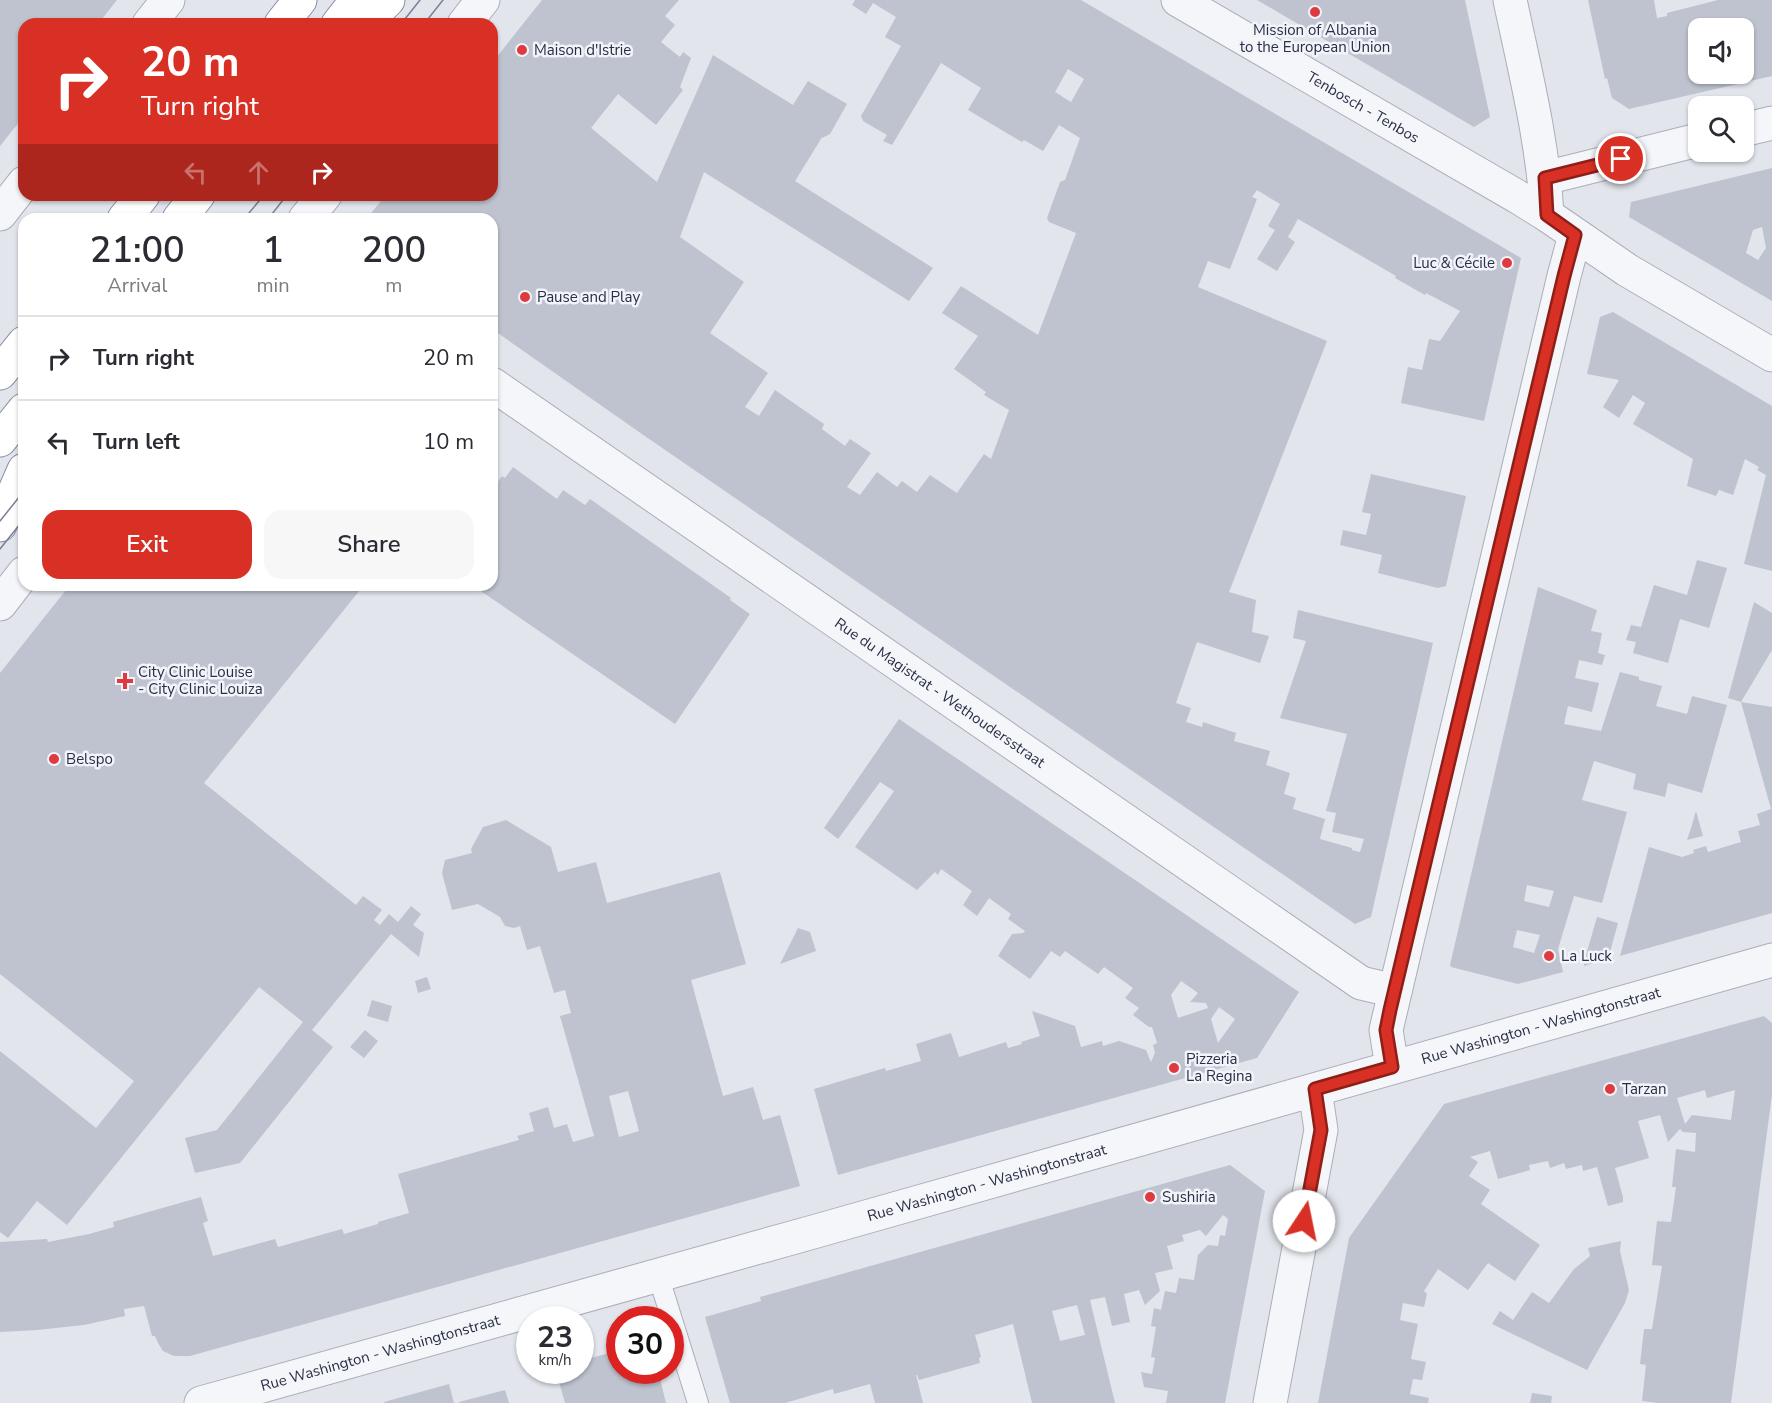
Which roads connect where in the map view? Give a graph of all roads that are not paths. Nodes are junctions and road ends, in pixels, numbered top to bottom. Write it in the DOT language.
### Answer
graph roads {
  1 [pos="168,0"];
  2 [pos="300,0"];
  3 [pos="357,0"];
  4 [pos="388,0"];
  5 [pos="483,0"];
  6 [pos="1178,0"];
  7 [pos="1510,0"];
  8 [pos="154,18"];
  9 [pos="286,18"];
  10 [pos="343,18"];
  11 [pos="370,18"];
  12 [pos="469,18"];
  13 [pos="1772,123"];
  14 [pos="1754,127"];
  15 [pos="1688,142"];
  16 [pos="1545,178"];
  17 [pos="18,191"];
  18 [pos="138,201"];
  19 [pos="194,201"];
  20 [pos="320,201"];
  21 [pos="129,213"];
  22 [pos="184,213"];
  23 [pos="310,213"];
  24 [pos="0,214"];
  25 [pos="1547,215"];
  26 [pos="1575,235"];
  27 [pos="18,329"];
  28 [pos="0,345"];
  29 [pos="18,350"];
  30 [pos="1772,355"];
  31 [pos="0,372"];
  32 [pos="498,388"];
  33 [pos="18,418"];
  34 [pos="0,440"];
  35 [pos="18,484"];
  36 [pos="0,525"];
  37 [pos="18,581"];
  38 [pos="0,604"];
  39 [pos="1772,960"];
  40 [pos="1395,991"];
  41 [pos="1392,1067"];
  42 [pos="1315,1089"];
  43 [pos="658,1275"];
  44 [pos="201,1403"];
  45 [pos="698,1403"];
  46 [pos="1270,1403"];
  1 -- 8 [label="street"];
  2 -- 9 [label="highway"];
  3 -- 10 [label="highway"];
  4 -- 11 [label="highway"];
  5 -- 12 [label="street"];
  6 -- 25 [label="street, Tenbosch - Tenbos"];
  7 -- 16 [label="street"];
  13 -- 14 [label="street"];
  15 -- 16 [label="street"];
  16 -- 25 [label="street"];
  17 -- 24 [label="street"];
  18 -- 21 [label="highway"];
  19 -- 22 [label="highway"];
  20 -- 23 [label="street"];
  25 -- 26 [label="street, Tenbosch - Tenbos"];
  26 -- 30 [label="street, Tenbosch - Tenbos"];
  26 -- 40 [label="street"];
  27 -- 28 [label="highway"];
  29 -- 31 [label="highway"];
  32 -- 40 [label="street, Rue du Magistrat - Wethoudersstraat"];
  33 -- 34 [label="highway"];
  35 -- 36 [label="highway"];
  37 -- 38 [label="street"];
  39 -- 41 [label="street, Rue Washington - Washingtonstraat"];
  40 -- 41 [label="street"];
  41 -- 42 [label="street, Rue Washington - Washingtonstraat"];
  42 -- 43 [label="street, Rue Washington - Washingtonstraat"];
  42 -- 46 [label="street"];
  43 -- 44 [label="street, Rue Washington - Washingtonstraat"];
  43 -- 45 [label="lane"];
}
